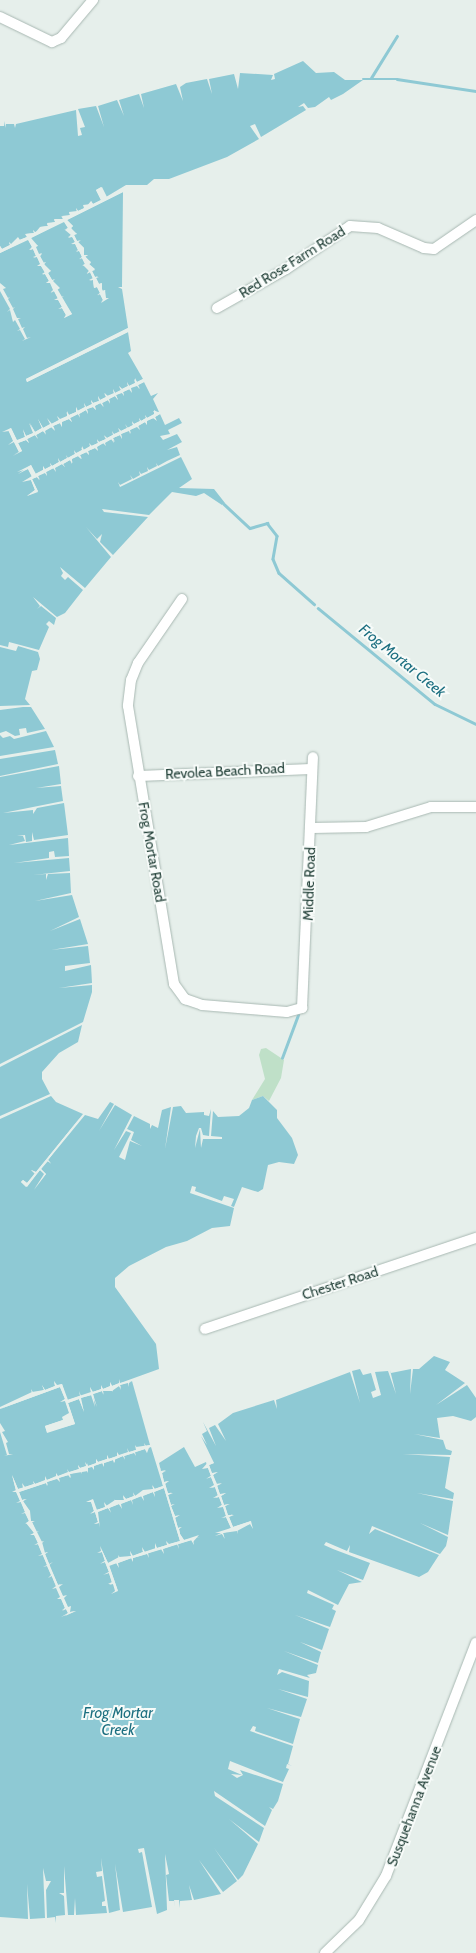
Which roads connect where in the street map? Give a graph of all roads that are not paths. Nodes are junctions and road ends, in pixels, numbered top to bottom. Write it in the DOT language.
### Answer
graph roads {
  1 [pos="93,0"];
  2 [pos="0,17"];
  3 [pos="476,220"];
  4 [pos="217,308"];
  5 [pos="182,599"];
  6 [pos="313,757"];
  7 [pos="312,769"];
  8 [pos="138,776"];
  9 [pos="476,806"];
  10 [pos="312,828"];
  11 [pos="300,1009"];
  12 [pos="476,1238"];
  13 [pos="205,1329"];
  14 [pos="476,1643"];
  15 [pos="325,1953"];
  1 -- 2 [label="street"];
  3 -- 4 [label="street, Red Rose Farm Road"];
  5 -- 8 [label="street, Frog Mortar Road"];
  6 -- 7 [label="street, Middle Road"];
  7 -- 8 [label="street, Revolea Beach Road"];
  7 -- 10 [label="street, Middle Road"];
  8 -- 11 [label="street, Frog Mortar Road"];
  9 -- 10 [label="street"];
  10 -- 11 [label="street, Middle Road"];
  12 -- 13 [label="street, Chester Road"];
  14 -- 15 [label="street, Susquehanna Avenue"];
}
